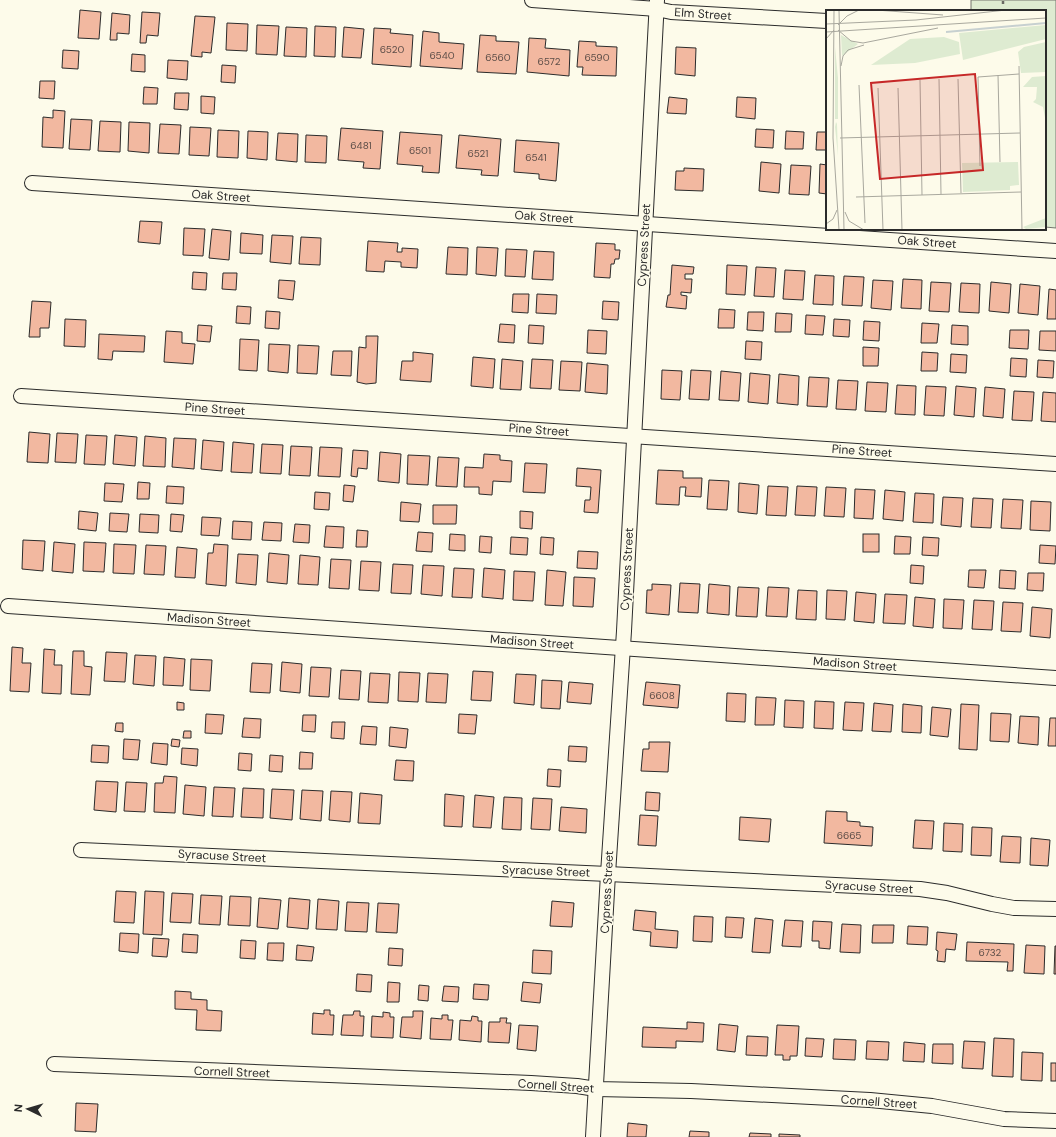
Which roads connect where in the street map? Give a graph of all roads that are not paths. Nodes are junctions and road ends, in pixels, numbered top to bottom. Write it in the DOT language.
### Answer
graph roads {
  1 [pos="532,0"];
  2 [pos="657,5"];
  3 [pos="826,21"];
  4 [pos="32,183"];
  5 [pos="646,224"];
  6 [pos="1056,251"];
  7 [pos="21,396"];
  8 [pos="634,436"];
  9 [pos="1056,464"];
  10 [pos="8,606"];
  11 [pos="623,649"];
  12 [pos="1056,678"];
  13 [pos="81,850"];
  14 [pos="608,874"];
  15 [pos="1056,909"];
  16 [pos="54,1064"];
  17 [pos="596,1089"];
  18 [pos="1056,1121"];
  19 [pos="593,1137"];
  1 -- 2 [label="street, Elm Street"];
  2 -- 3 [label="street, Elm Street"];
  2 -- 5 [label="street, Cypress Street"];
  4 -- 5 [label="street, Oak Street"];
  5 -- 6 [label="street, Oak Street"];
  5 -- 8 [label="street, Cypress Street"];
  7 -- 8 [label="street, Pine Street"];
  8 -- 9 [label="street, Pine Street"];
  8 -- 11 [label="street, Cypress Street"];
  10 -- 11 [label="street, Madison Street"];
  11 -- 12 [label="street, Madison Street"];
  11 -- 14 [label="street, Cypress Street"];
  13 -- 14 [label="street, Syracuse Street"];
  14 -- 15 [label="street, Syracuse Street"];
  14 -- 17 [label="street, Cypress Street"];
  16 -- 17 [label="street, Cornell Street"];
  17 -- 18 [label="street, Cornell Street"];
  17 -- 19 [label="street, Cypress Street"];
}
